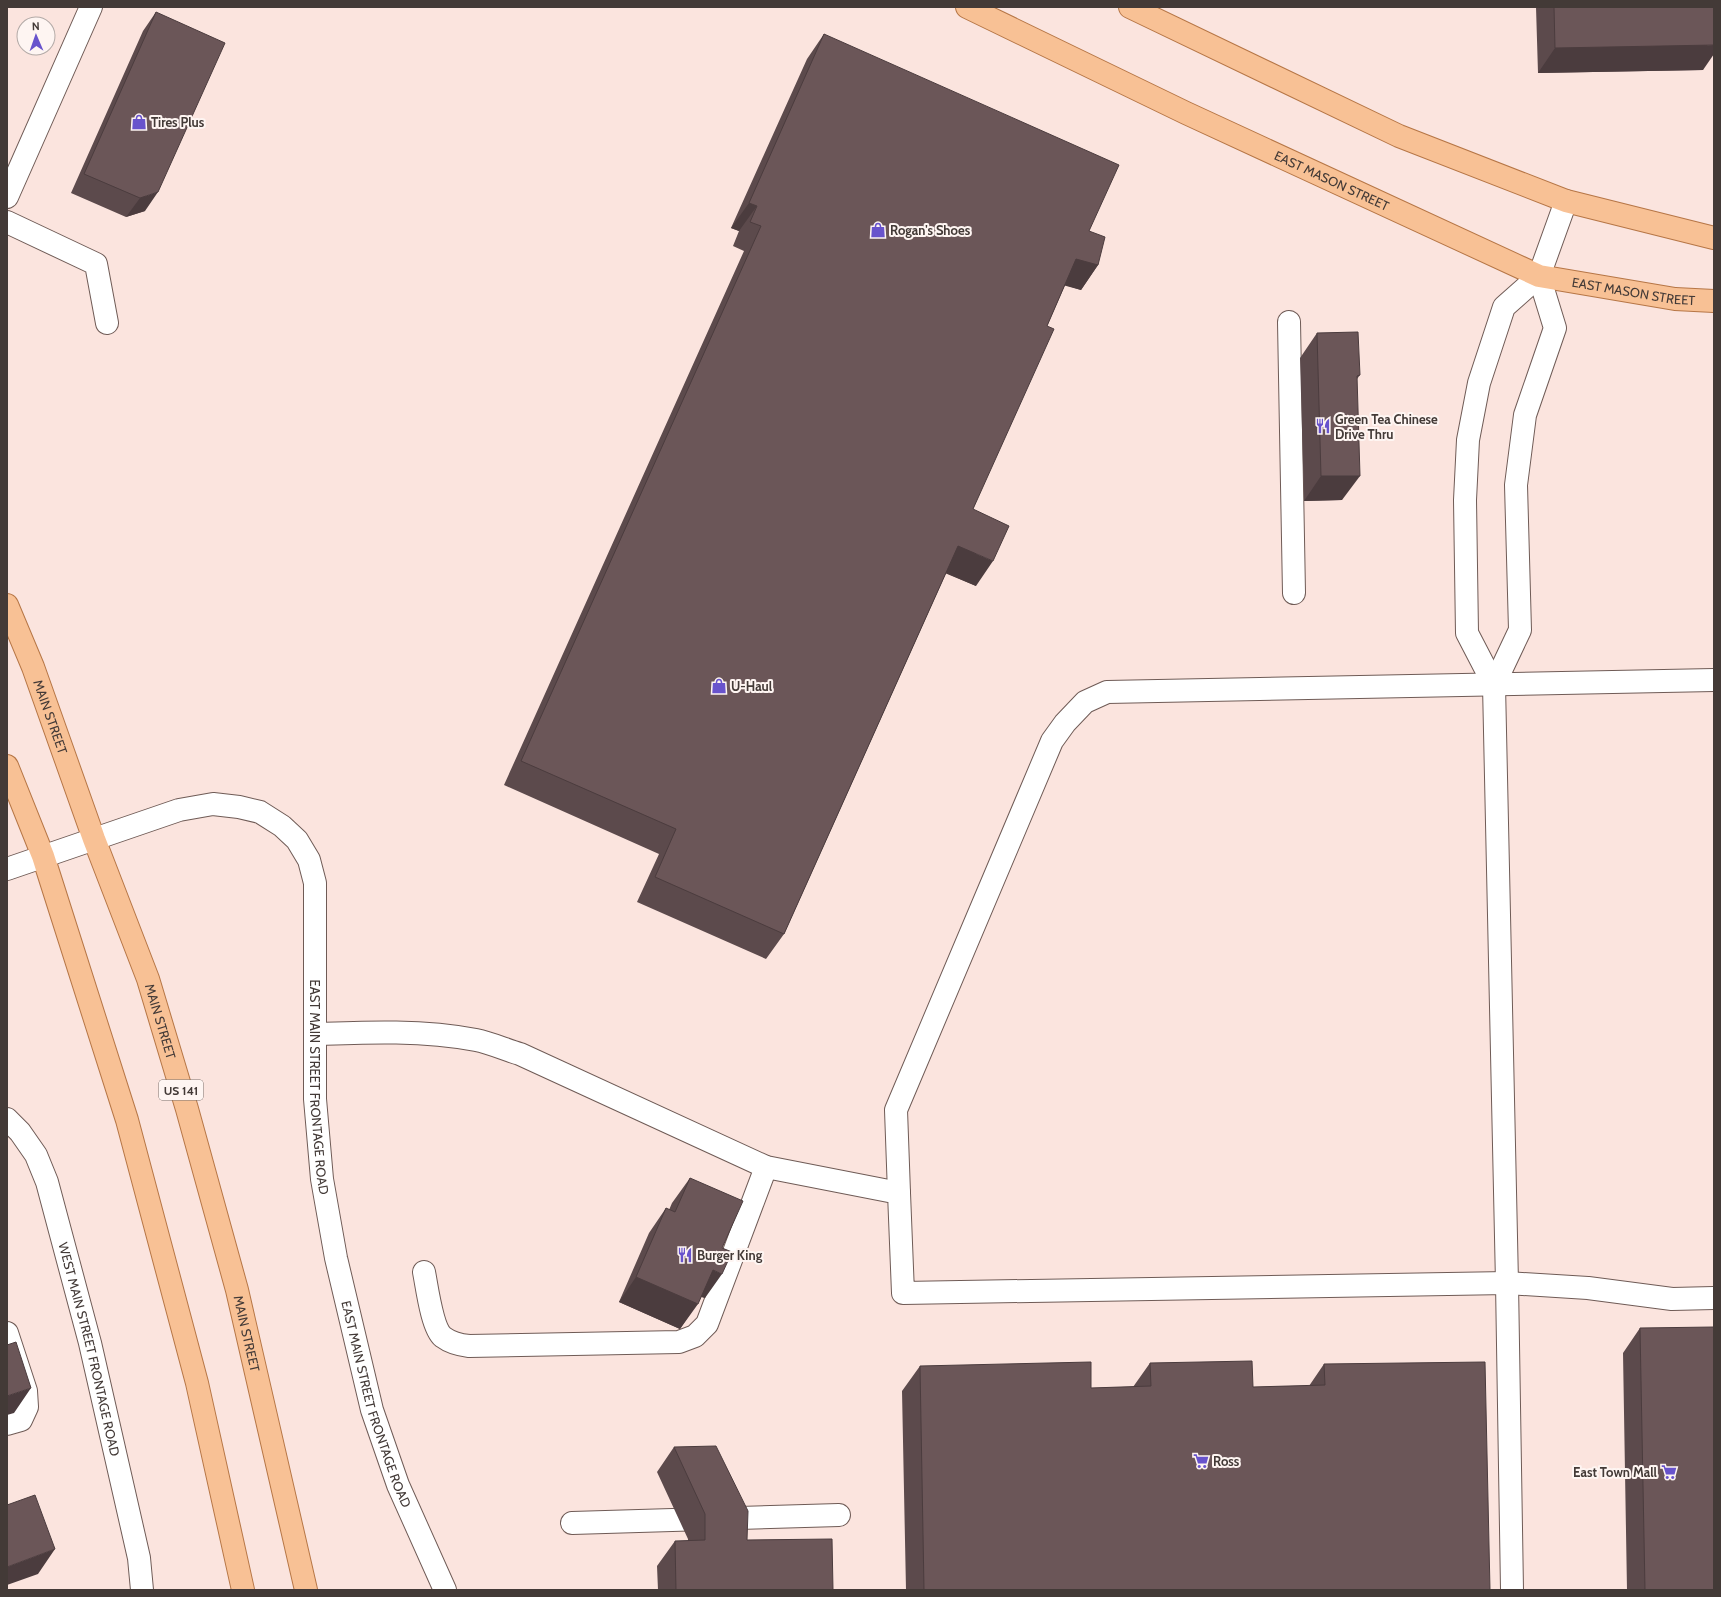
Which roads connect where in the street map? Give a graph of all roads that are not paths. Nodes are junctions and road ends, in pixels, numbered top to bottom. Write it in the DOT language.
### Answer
graph roads {
  1 [pos="90,7"];
  2 [pos="967,7"];
  3 [pos="1130,7"];
  4 [pos="7,197"];
  5 [pos="1566,201"];
  6 [pos="7,222"];
  7 [pos="1714,238"];
  8 [pos="1539,276"];
  9 [pos="1714,301"];
  10 [pos="1289,322"];
  11 [pos="107,323"];
  12 [pos="1294,593"];
  13 [pos="7,605"];
  14 [pos="1714,680"];
  15 [pos="1494,685"];
  16 [pos="7,766"];
  17 [pos="94,839"];
  18 [pos="43,856"];
  19 [pos="7,869"];
  20 [pos="316,1034"];
  21 [pos="7,1119"];
  22 [pos="766,1167"];
  23 [pos="899,1193"];
  24 [pos="424,1272"];
  25 [pos="1507,1283"];
  26 [pos="1714,1298"];
  27 [pos="7,1333"];
  28 [pos="7,1424"];
  29 [pos="839,1515"];
  30 [pos="572,1523"];
  31 [pos="142,1590"];
  32 [pos="243,1590"];
  33 [pos="306,1590"];
  34 [pos="445,1590"];
  35 [pos="1512,1590"];
  1 -- 4 [label="street"];
  2 -- 8 [label="main road, EAST MASON STREET"];
  3 -- 5 [label="main road"];
  5 -- 7 [label="main road"];
  5 -- 8 [label="street"];
  6 -- 11 [label="street"];
  8 -- 9 [label="main road, EAST MASON STREET"];
  8 -- 15 [label="street"];
  8 -- 15 [label="street"];
  10 -- 12 [label="street"];
  13 -- 17 [label="main road, MAIN STREET / US 141"];
  14 -- 15 [label="street"];
  15 -- 23 [label="street"];
  15 -- 25 [label="street"];
  16 -- 18 [label="main road"];
  17 -- 18 [label="street, EAST MAIN STREET FRONTAGE ROAD"];
  17 -- 20 [label="street, EAST MAIN STREET FRONTAGE ROAD"];
  17 -- 33 [label="main road, MAIN STREET / US 141"];
  18 -- 19 [label="street"];
  18 -- 32 [label="main road"];
  20 -- 22 [label="street"];
  20 -- 34 [label="street, EAST MAIN STREET FRONTAGE ROAD"];
  21 -- 31 [label="street, WEST MAIN STREET FRONTAGE ROAD"];
  22 -- 23 [label="street"];
  22 -- 24 [label="street"];
  23 -- 25 [label="street"];
  25 -- 26 [label="street"];
  25 -- 35 [label="street"];
  27 -- 28 [label="street"];
  29 -- 30 [label="street"];
}
